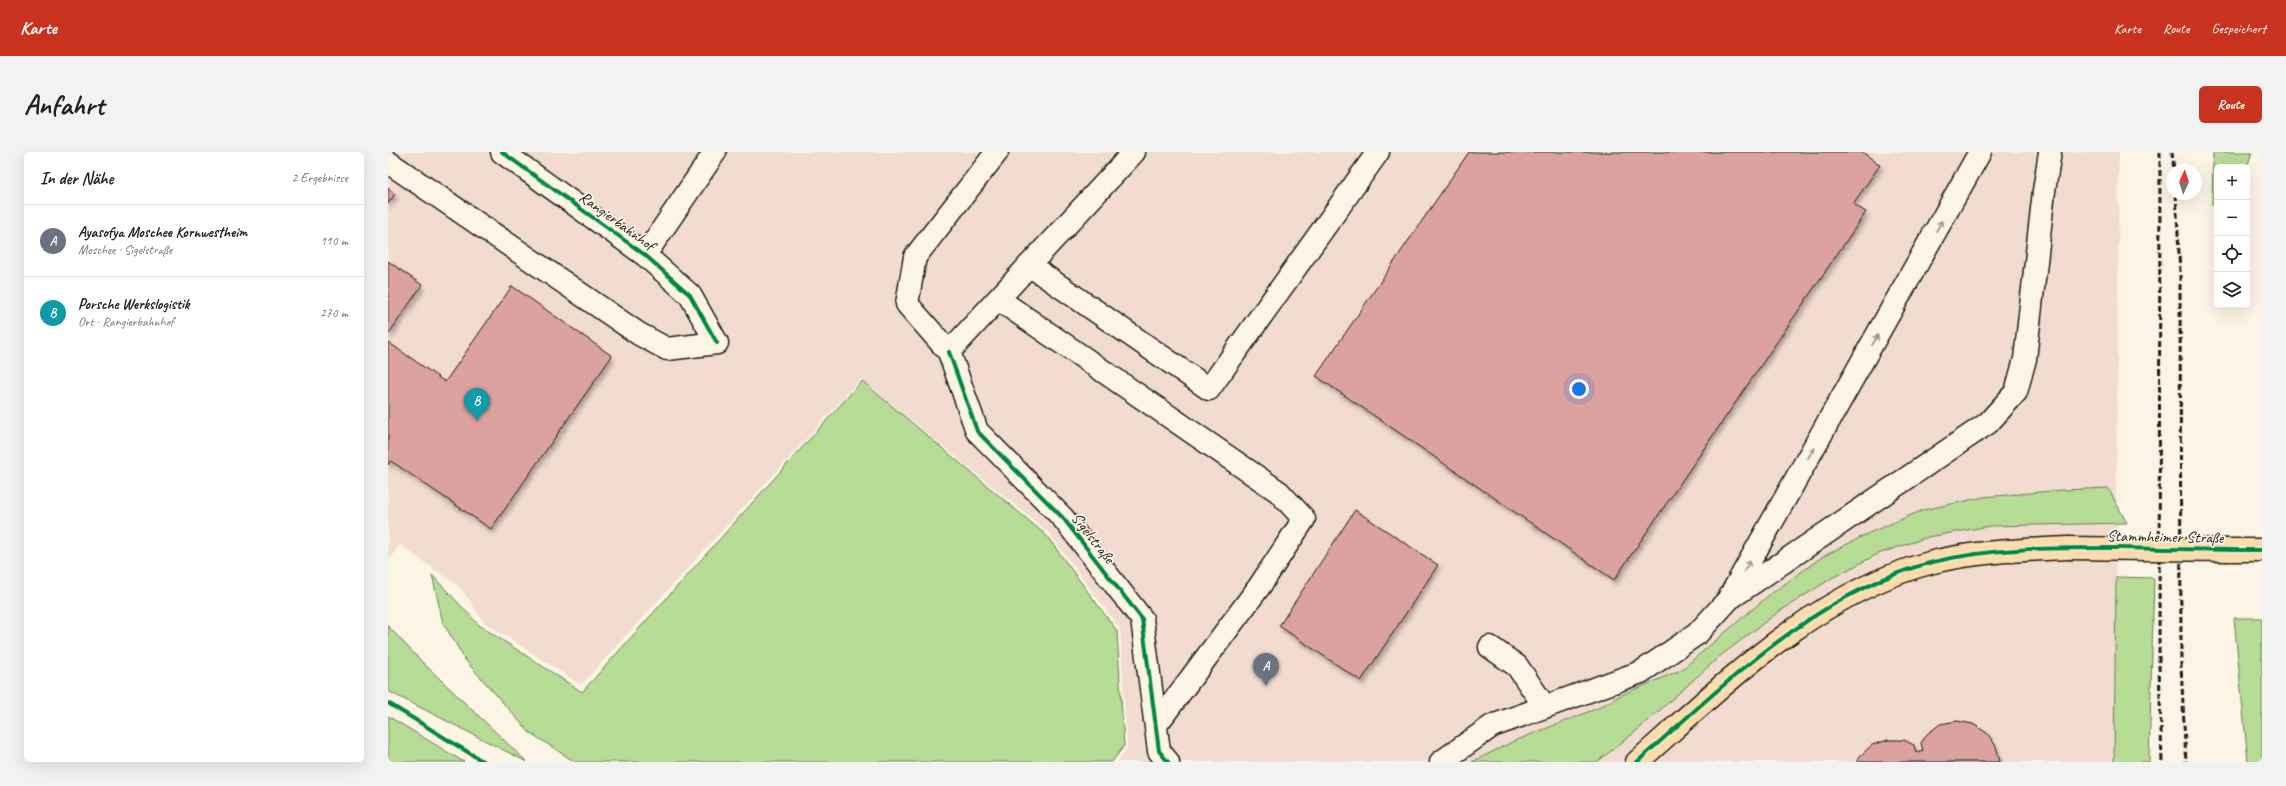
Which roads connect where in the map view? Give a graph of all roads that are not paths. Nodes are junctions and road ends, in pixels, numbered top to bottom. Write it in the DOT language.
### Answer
graph roads {
  1 [pos="502,152"];
  2 [pos="715,152"];
  3 [pos="997,152"];
  4 [pos="1134,152"];
  5 [pos="1378,152"];
  6 [pos="1980,152"];
  7 [pos="2050,152"];
  8 [pos="388,162"];
  9 [pos="645,255"];
  10 [pos="1029,265"];
  11 [pos="998,299"];
  12 [pos="949,352"];
  13 [pos="2262,550"];
  14 [pos="1728,600"];
  15 [pos="1490,647"];
  16 [pos="1544,707"];
  17 [pos="1156,725"];
  18 [pos="1168,762"];
  19 [pos="1441,762"];
  20 [pos="1637,762"];
  1 -- 9 [label="street, Rangierbahnhof"];
  2 -- 9 [label="street, Rangierbahnhof"];
  3 -- 12 [label="street"];
  4 -- 10 [label="street"];
  5 -- 10 [label="street"];
  14 -- 6 [label="street, one-way"];
  7 -- 14 [label="street"];
  8 -- 9 [label="street, Rangierbahnhof"];
  10 -- 11 [label="street"];
  11 -- 12 [label="street"];
  11 -- 17 [label="street"];
  12 -- 17 [label="street, Sigelstraße"];
  13 -- 20 [label="main road, Stammheimer Straße, bridge"];
  14 -- 16 [label="street"];
  15 -- 16 [label="street"];
  16 -- 19 [label="street"];
  17 -- 18 [label="street, Sigelstraße"];
}
